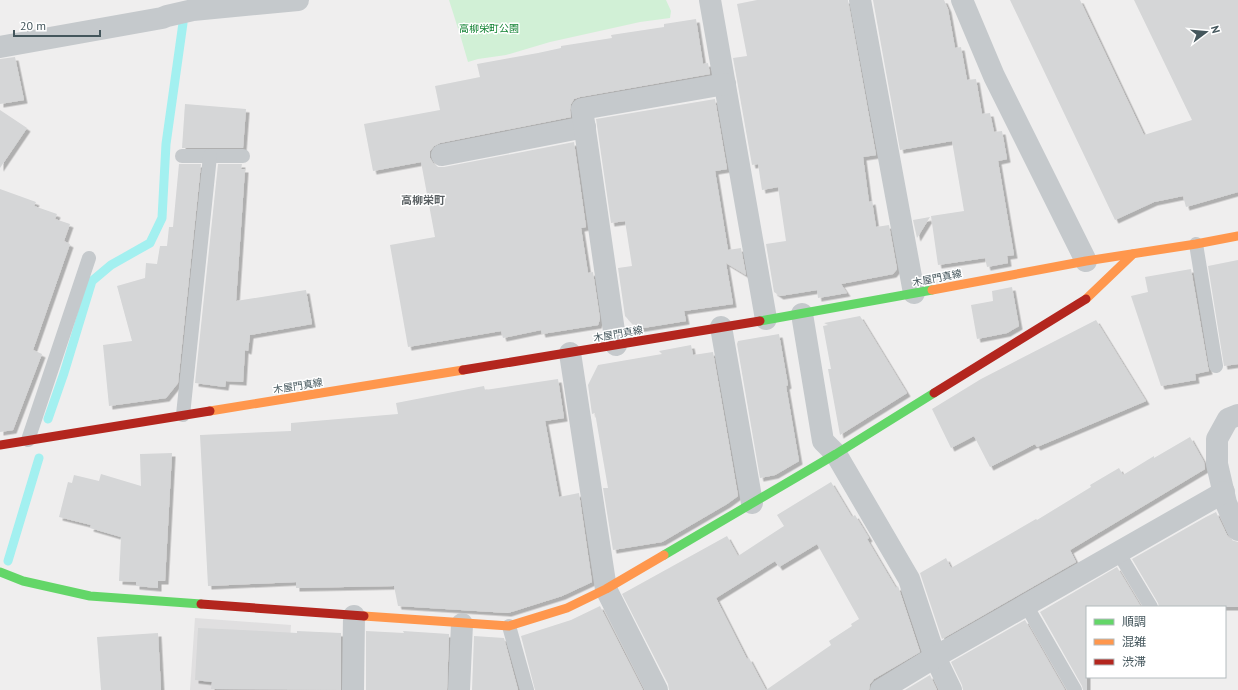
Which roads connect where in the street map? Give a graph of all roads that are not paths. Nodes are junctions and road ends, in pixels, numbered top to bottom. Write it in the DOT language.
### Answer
graph roads {
  1 [pos="298,0"];
  2 [pos="710,0"];
  3 [pos="860,0"];
  4 [pos="962,0"];
  5 [pos="265,2"];
  6 [pos="169,8"];
  7 [pos="0,47"];
  8 [pos="725,84"];
  9 [pos="585,127"];
  10 [pos="442,154"];
  11 [pos="182,156"];
  12 [pos="210,156"];
  13 [pos="243,156"];
  14 [pos="1238,236"];
  15 [pos="1196,244"];
  16 [pos="1133,254"];
  17 [pos="89,258"];
  18 [pos="1086,261"];
  19 [pos="914,293"];
  20 [pos="802,314"];
  21 [pos="766,319"];
  22 [pos="721,327"];
  23 [pos="616,345"];
  24 [pos="570,353"];
  25 [pos="1216,366"];
  26 [pos="183,415"];
  27 [pos="1238,415"];
  28 [pos="28,440"];
  29 [pos="0,445"];
  30 [pos="836,454"];
  31 [pos="1224,492"];
  32 [pos="752,503"];
  33 [pos="1238,530"];
  34 [pos="1118,552"];
  35 [pos="0,572"];
  36 [pos="606,589"];
  37 [pos="1026,605"];
  38 [pos="1150,606"];
  39 [pos="354,616"];
  40 [pos="462,624"];
  41 [pos="509,626"];
  42 [pos="935,657"];
  43 [pos="353,690"];
  44 [pos="459,690"];
  45 [pos="527,690"];
  46 [pos="657,690"];
  47 [pos="881,690"];
  48 [pos="951,690"];
  49 [pos="1075,690"];
  1 -- 5 [label="street"];
  2 -- 8 [label="street"];
  3 -- 19 [label="street"];
  4 -- 18 [label="street"];
  5 -- 6 [label="street"];
  6 -- 7 [label="street"];
  8 -- 9 [label="street"];
  8 -- 21 [label="street"];
  9 -- 10 [label="street"];
  9 -- 23 [label="street"];
  11 -- 12 [label="lane"];
  12 -- 13 [label="lane"];
  12 -- 26 [label="lane"];
  14 -- 15 [label="main road, 木屋門真線"];
  15 -- 16 [label="main road, 木屋門真線"];
  15 -- 25 [label="lane"];
  16 -- 18 [label="main road, 木屋門真線"];
  16 -- 30 [label="main road"];
  17 -- 28 [label="lane"];
  18 -- 19 [label="main road, 木屋門真線"];
  19 -- 20 [label="main road, 木屋門真線"];
  20 -- 21 [label="main road, 木屋門真線"];
  20 -- 30 [label="street"];
  21 -- 22 [label="main road, 木屋門真線"];
  22 -- 23 [label="main road, 木屋門真線"];
  22 -- 32 [label="street"];
  23 -- 24 [label="main road, 木屋門真線"];
  24 -- 26 [label="main road, 木屋門真線"];
  24 -- 36 [label="street"];
  26 -- 28 [label="main road, 木屋門真線"];
  27 -- 31 [label="street"];
  28 -- 29 [label="main road, 木屋門真線"];
  30 -- 32 [label="main road"];
  30 -- 42 [label="street"];
  31 -- 33 [label="street"];
  31 -- 34 [label="street"];
  32 -- 36 [label="main road"];
  34 -- 37 [label="street"];
  34 -- 38 [label="lane"];
  35 -- 39 [label="main road"];
  36 -- 41 [label="main road"];
  36 -- 46 [label="street"];
  37 -- 42 [label="street"];
  37 -- 49 [label="lane"];
  39 -- 40 [label="main road"];
  39 -- 43 [label="street"];
  40 -- 41 [label="main road"];
  40 -- 44 [label="street"];
  41 -- 45 [label="lane"];
  42 -- 47 [label="street"];
  42 -- 48 [label="street"];
}
